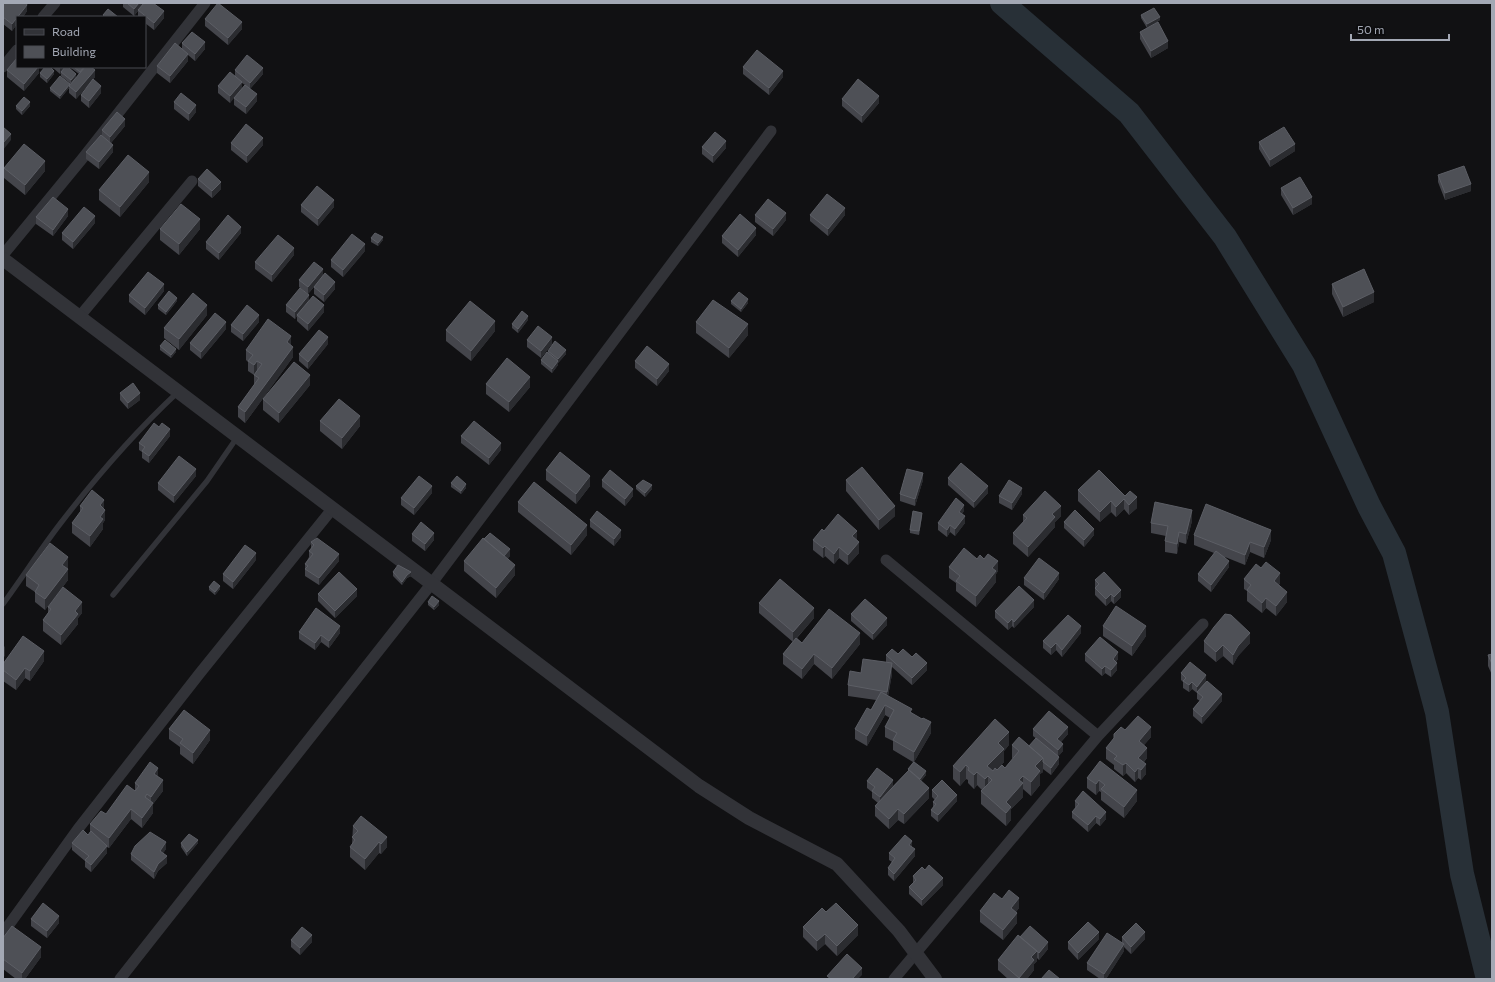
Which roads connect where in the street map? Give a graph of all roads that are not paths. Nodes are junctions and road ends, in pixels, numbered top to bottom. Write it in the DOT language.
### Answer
graph roads {
  1 [pos="55,3"];
  2 [pos="205,3"];
  3 [pos="44,16"];
  4 [pos="16,51"];
  5 [pos="3,67"];
  6 [pos="771,131"];
  7 [pos="192,181"];
  8 [pos="3,256"];
  9 [pos="3,259"];
  10 [pos="80,316"];
  11 [pos="179,391"];
  12 [pos="238,436"];
  13 [pos="333,508"];
  14 [pos="886,560"];
  15 [pos="432,583"];
  16 [pos="113,595"];
  17 [pos="3,604"];
  18 [pos="1203,624"];
  19 [pos="1098,736"];
  20 [pos="3,933"];
  21 [pos="916,953"];
  22 [pos="120,979"];
  23 [pos="894,979"];
  24 [pos="936,979"];
  1 -- 3 [label="street"];
  2 -- 8 [label="street"];
  4 -- 5 [label="street"];
  6 -- 15 [label="street"];
  7 -- 10 [label="street"];
  9 -- 10 [label="street"];
  10 -- 11 [label="street"];
  11 -- 12 [label="street"];
  11 -- 17 [label="lane"];
  12 -- 13 [label="street"];
  12 -- 16 [label="lane"];
  13 -- 15 [label="street"];
  13 -- 20 [label="street"];
  14 -- 19 [label="street"];
  15 -- 21 [label="street"];
  15 -- 22 [label="street"];
  18 -- 19 [label="street"];
  19 -- 21 [label="street"];
  21 -- 23 [label="street"];
  21 -- 24 [label="street"];
}
